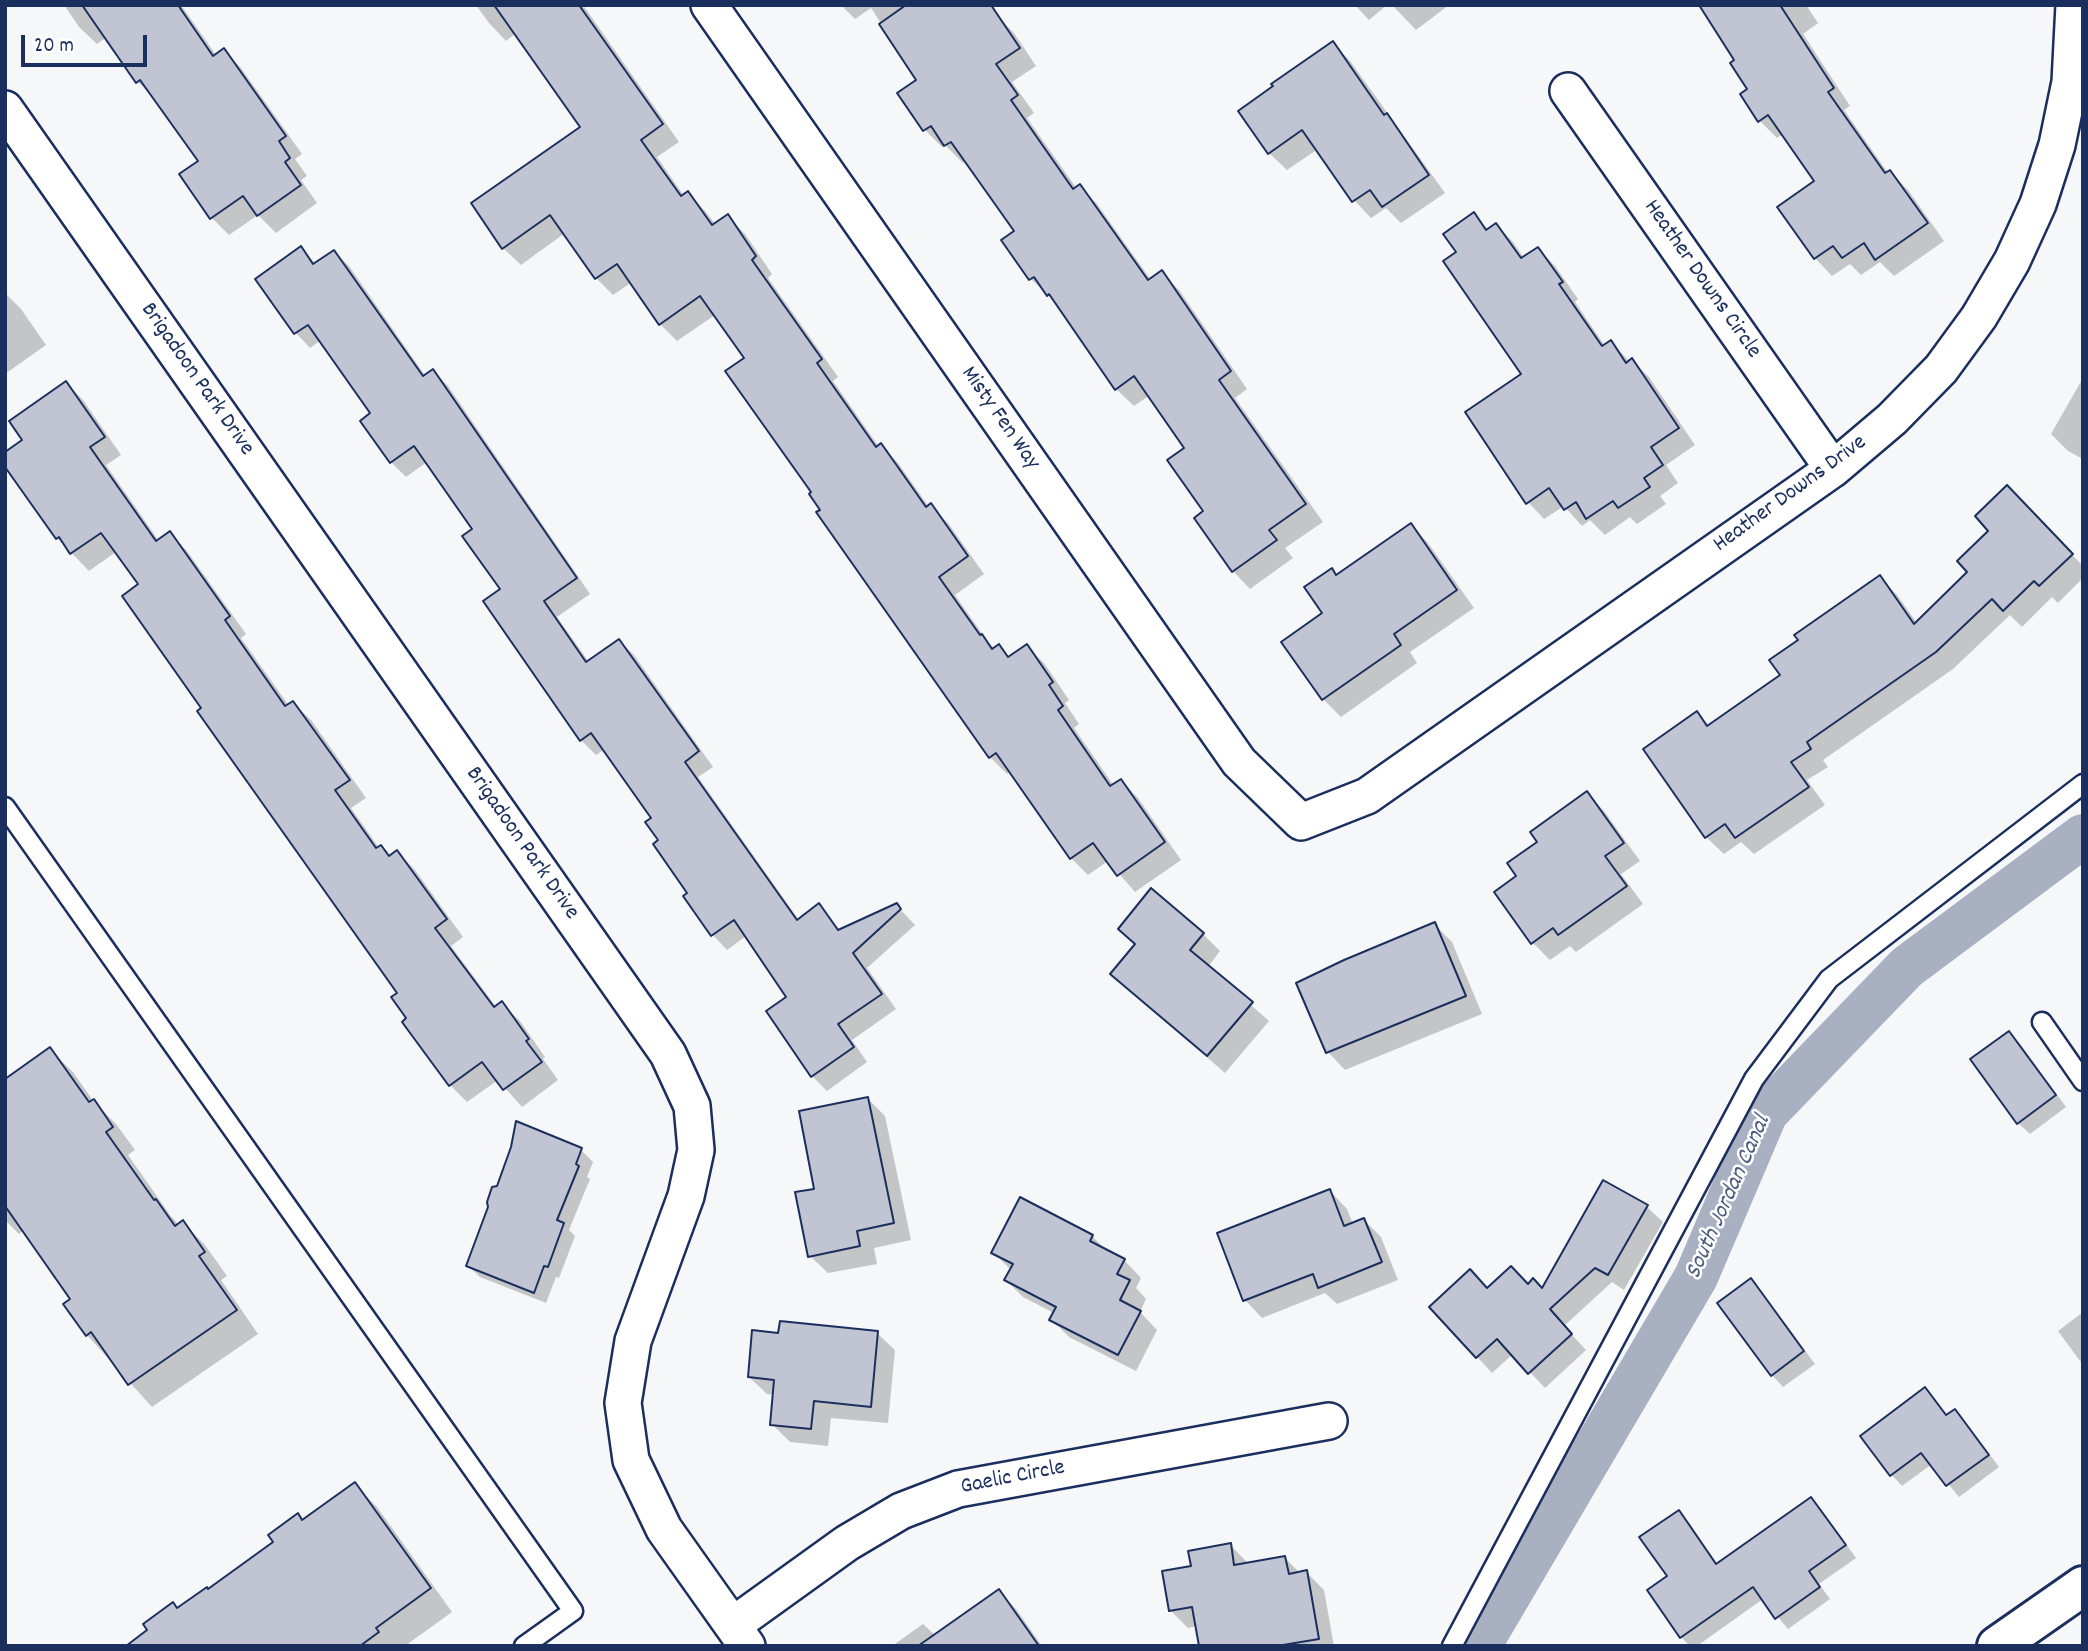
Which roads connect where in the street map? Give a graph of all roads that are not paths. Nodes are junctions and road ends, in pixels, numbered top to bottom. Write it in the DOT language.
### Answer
graph roads {
  1 [pos="709,5"];
  2 [pos="2074,5"];
  3 [pos="1569,91"];
  4 [pos="5,109"];
  5 [pos="1833,469"];
  6 [pos="2083,784"];
  7 [pos="5,807"];
  8 [pos="1301,822"];
  9 [pos="2042,1022"];
  10 [pos="2083,1081"];
  11 [pos="1329,1420"];
  12 [pos="2083,1586"];
  13 [pos="740,1635"];
  14 [pos="524,1646"];
  15 [pos="1452,1646"];
  16 [pos="1997,1646"];
  1 -- 8 [label="street, Misty Fen Way"];
  2 -- 5 [label="street, Heather Downs Drive"];
  3 -- 5 [label="street, Heather Downs Circle"];
  4 -- 13 [label="street, Brigadoon Park Drive"];
  5 -- 8 [label="street, Heather Downs Drive"];
  6 -- 15 [label="lane"];
  7 -- 14 [label="lane"];
  9 -- 10 [label="lane"];
  11 -- 13 [label="street, Gaelic Circle"];
  12 -- 16 [label="main road"];
}
